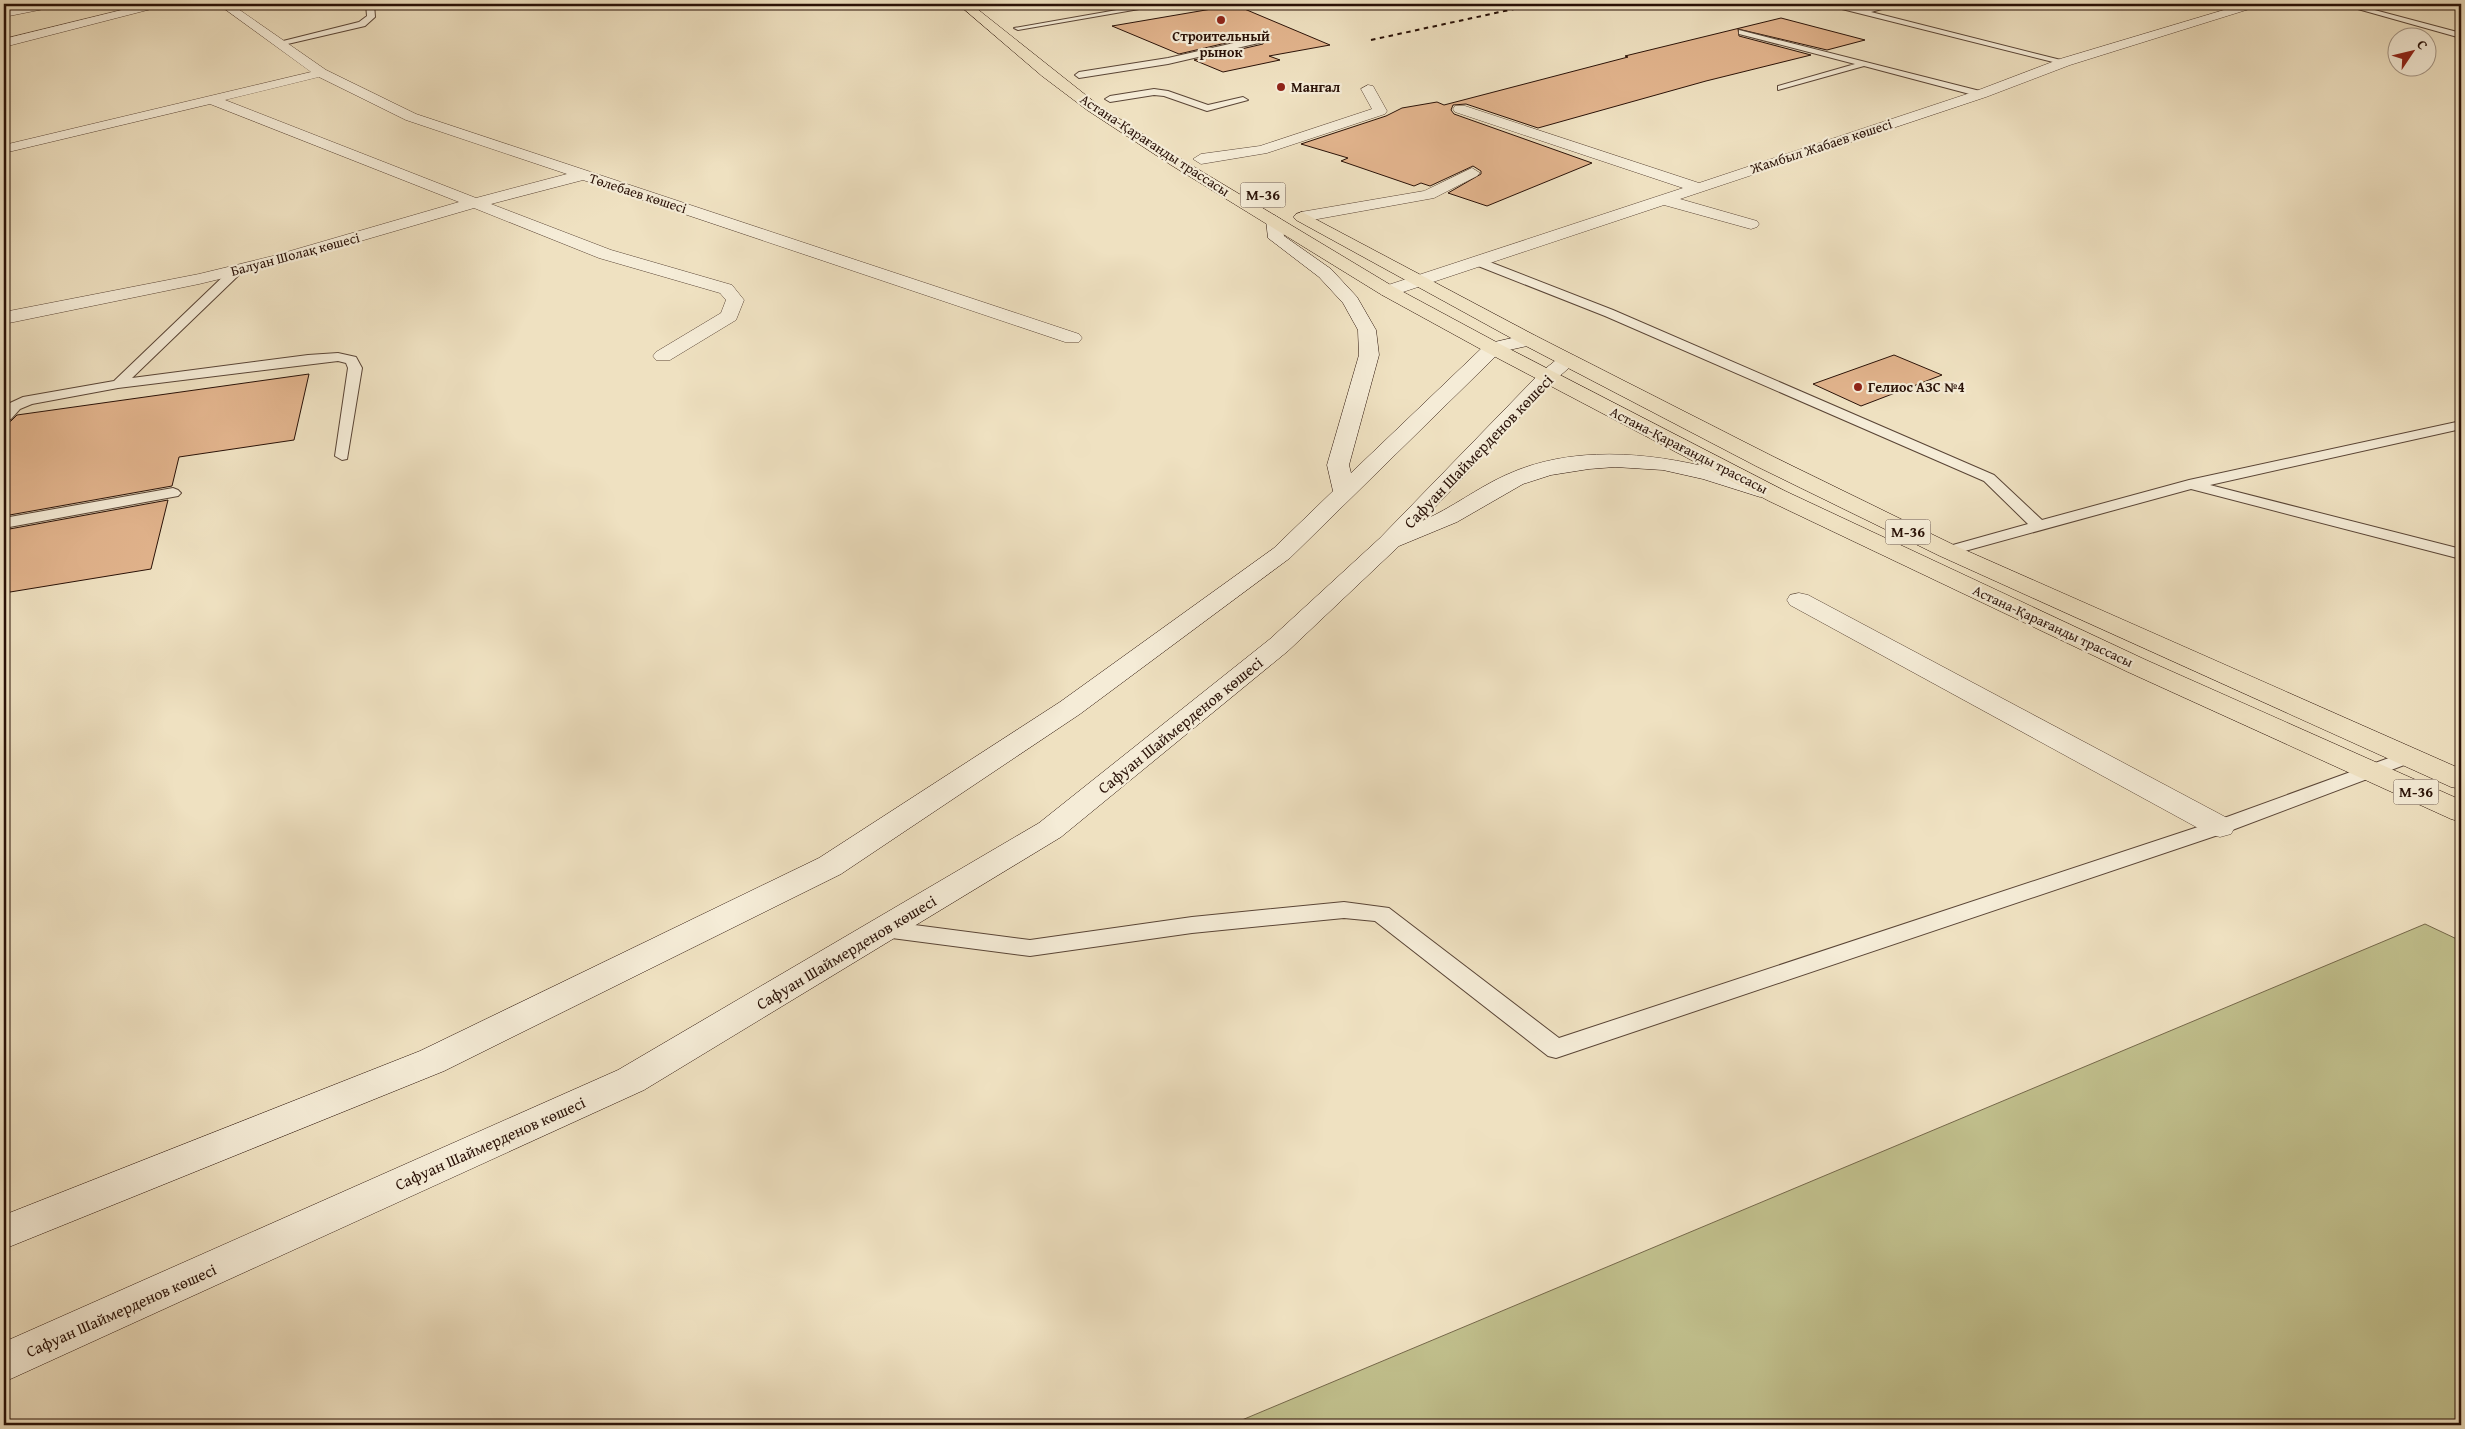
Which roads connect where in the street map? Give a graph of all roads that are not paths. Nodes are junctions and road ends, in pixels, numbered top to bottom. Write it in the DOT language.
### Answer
graph roads {
  1 [pos="54,4"];
  2 [pos="159,4"];
  3 [pos="224,4"];
  4 [pos="370,4"];
  5 [pos="964,4"];
  6 [pos="1164,4"];
  7 [pos="1826,4"];
  8 [pos="1896,4"];
  9 [pos="2255,4"];
  10 [pos="2344,4"];
  11 [pos="1860,13"];
  12 [pos="4,14"];
  13 [pos="1015,25"];
  14 [pos="1742,32"];
  15 [pos="2461,36"];
  16 [pos="1034,40"];
  17 [pos="1260,40"];
  18 [pos="4,43"];
  19 [pos="279,43"];
  20 [pos="2065,62"];
  21 [pos="1862,65"];
  22 [pos="1075,72"];
  23 [pos="321,73"];
  24 [pos="1781,88"];
  25 [pos="1368,89"];
  26 [pos="1102,93"];
  27 [pos="1981,94"];
  28 [pos="210,100"];
  29 [pos="1244,100"];
  30 [pos="1460,109"];
  31 [pos="1126,110"];
  32 [pos="1185,148"];
  33 [pos="4,149"];
  34 [pos="1202,159"];
  35 [pos="1226,173"];
  36 [pos="1472,173"];
  37 [pos="583,175"];
  38 [pos="1697,187"];
  39 [pos="1665,200"];
  40 [pos="474,203"];
  41 [pos="1279,214"];
  42 [pos="1301,217"];
  43 [pos="1752,224"];
  44 [pos="1477,262"];
  45 [pos="237,270"];
  46 [pos="1420,282"];
  47 [pos="1388,291"];
  48 [pos="4,318"];
  49 [pos="1072,338"];
  50 [pos="1529,340"];
  51 [pos="1494,348"];
  52 [pos="663,356"];
  53 [pos="1558,368"];
  54 [pos="118,384"];
  55 [pos="6,416"];
  56 [pos="2461,424"];
  57 [pos="342,456"];
  58 [pos="2189,484"];
  59 [pos="1345,492"];
  60 [pos="173,493"];
  61 [pos="1777,496"];
  62 [pos="4,523"];
  63 [pos="2038,525"];
  64 [pos="1388,543"];
  65 [pos="1948,551"];
  66 [pos="2461,554"];
  67 [pos="1799,600"];
  68 [pos="2408,757"];
  69 [pos="2370,772"];
  70 [pos="2461,780"];
  71 [pos="2461,812"];
  72 [pos="2220,827"];
  73 [pos="884,929"];
  74 [pos="4,1232"];
  75 [pos="4,1362"];
  1 -- 12 [label="street"];
  2 -- 18 [label="street"];
  3 -- 19 [label="street, Төлебаев көшесі"];
  4 -- 19 [label="lane"];
  5 -- 41 [label="main road, Астана-Қарағанды трассасы / M-36"];
  6 -- 13 [label="lane"];
  7 -- 11 [label="lane"];
  8 -- 11 [label="lane"];
  9 -- 20 [label="street, Жамбыл Жабаев көшесі"];
  10 -- 15 [label="lane"];
  11 -- 20 [label="lane"];
  13 -- 16 [label="main road"];
  14 -- 21 [label="lane"];
  17 -- 22 [label="lane"];
  19 -- 23 [label="street, Төлебаев көшесі"];
  20 -- 27 [label="street, Жамбыл Жабаев көшесі"];
  21 -- 24 [label="lane"];
  21 -- 27 [label="lane"];
  22 -- 26 [label="main road, Астана-Қарағанды трассасы"];
  23 -- 28 [label="street"];
  23 -- 37 [label="street, Төлебаев көшесі"];
  25 -- 34 [label="street"];
  26 -- 29 [label="lane"];
  26 -- 31 [label="main road, Астана-Қарағанды трассасы"];
  27 -- 38 [label="street, Жамбыл Жабаев көшесі"];
  28 -- 33 [label="street"];
  28 -- 40 [label="street"];
  30 -- 38 [label="street"];
  32 -- 34 [label="main road, Астана-Қарағанды трассасы / M-36"];
  34 -- 35 [label="main road, Астана-Қарағанды трассасы / M-36"];
  36 -- 42 [label="street"];
  37 -- 40 [label="street, Балуан Шолақ көшесі"];
  37 -- 49 [label="street, Төлебаев көшесі"];
  38 -- 39 [label="street, Жамбыл Жабаев көшесі"];
  39 -- 43 [label="street"];
  39 -- 44 [label="street, Жамбыл Жабаев көшесі"];
  40 -- 45 [label="street, Балуан Шолақ көшесі"];
  40 -- 52 [label="street"];
  41 -- 42 [label="main road, Астана-Қарағанды трассасы / M-36"];
  41 -- 47 [label="main road, Астана-Қарағанды трассасы / M-36"];
  41 -- 59 [label="street"];
  42 -- 46 [label="main road, Астана-Қарағанды трассасы / M-36"];
  44 -- 46 [label="street, Жамбыл Жабаев көшесі"];
  44 -- 63 [label="lane"];
  45 -- 48 [label="street, Балуан Шолақ көшесі"];
  45 -- 54 [label="lane"];
  46 -- 47 [label="street, Жамбыл Жабаев көшесі"];
  46 -- 50 [label="main road, Астана-Қарағанды трассасы / M-36"];
  47 -- 51 [label="main road, Астана-Қарағанды трассасы / M-36"];
  50 -- 51 [label="street"];
  50 -- 53 [label="main road, Астана-Қарағанды трассасы / M-36"];
  51 -- 53 [label="main road, Астана-Қарағанды трассасы / M-36"];
  51 -- 59 [label="street"];
  53 -- 61 [label="main road, Астана-Қарағанды трассасы / M-36"];
  53 -- 64 [label="street, Сафуан Шаймерденов көшесі"];
  53 -- 65 [label="main road, Астана-Қарағанды трассасы / M-36"];
  54 -- 55 [label="lane"];
  54 -- 57 [label="lane"];
  56 -- 58 [label="lane"];
  58 -- 63 [label="lane"];
  58 -- 66 [label="lane"];
  59 -- 74 [label="street"];
  60 -- 62 [label="lane"];
  61 -- 64 [label="street"];
  61 -- 69 [label="main road, Астана-Қарағанды трассасы / M-36"];
  63 -- 65 [label="lane"];
  64 -- 73 [label="street, Сафуан Шаймерденов көшесі"];
  65 -- 68 [label="main road, Астана-Қарағанды трассасы / M-36"];
  67 -- 72 [label="street"];
  68 -- 69 [label="lane"];
  68 -- 70 [label="main road, Астана-Қарағанды трассасы / M-36"];
  69 -- 71 [label="main road, Астана-Қарағанды трассасы / M-36"];
  69 -- 72 [label="lane"];
  72 -- 73 [label="lane"];
  73 -- 75 [label="street, Сафуан Шаймерденов көшесі"];
}
